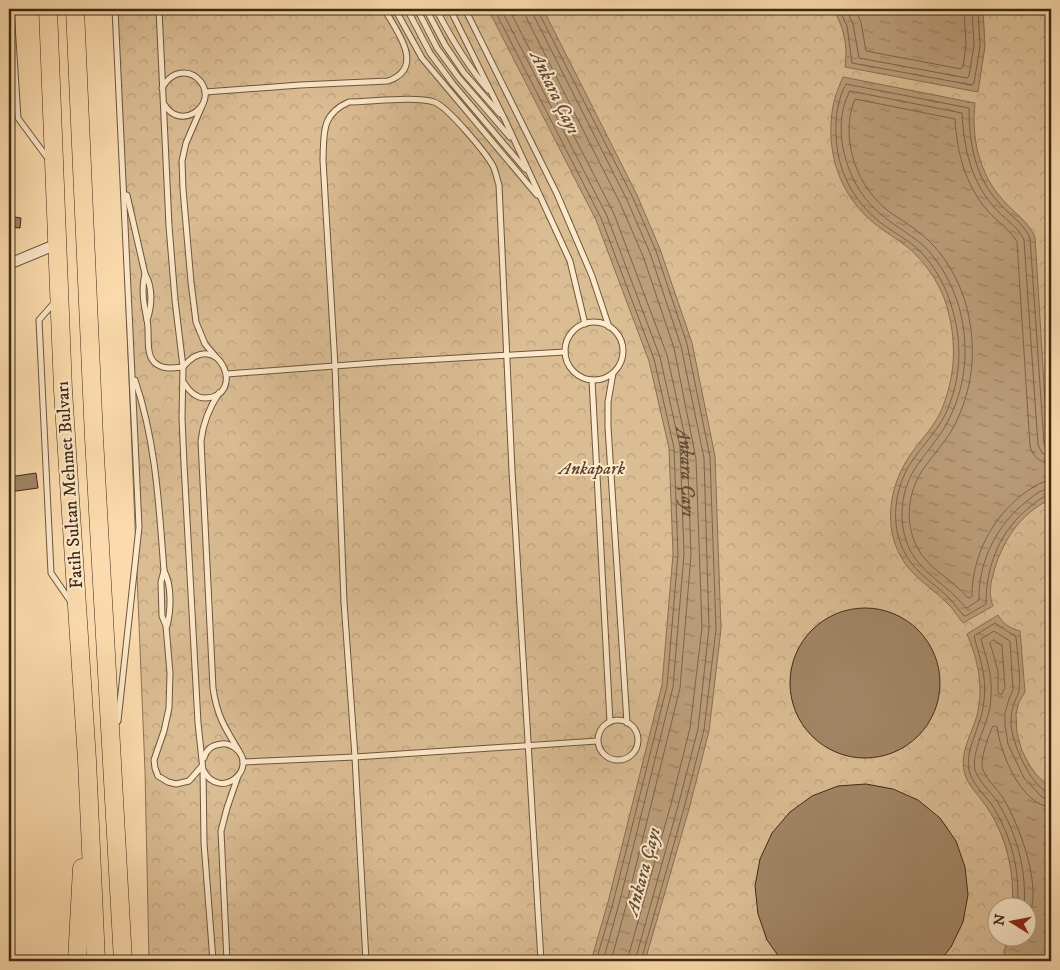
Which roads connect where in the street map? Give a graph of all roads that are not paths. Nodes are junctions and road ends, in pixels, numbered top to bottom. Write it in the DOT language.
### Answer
graph roads {
  1 [pos="11,9"];
  2 [pos="48,9"];
  3 [pos="75,9"];
  4 [pos="115,9"];
  5 [pos="158,9"];
  6 [pos="384,9"];
  7 [pos="395,9"];
  8 [pos="407,9"];
  9 [pos="417,9"];
  10 [pos="426,9"];
  11 [pos="436,9"];
  12 [pos="450,9"];
  13 [pos="465,9"];
  14 [pos="162,88"];
  15 [pos="205,92"];
  16 [pos="494,98"];
  17 [pos="163,103"];
  18 [pos="202,106"];
  19 [pos="505,120"];
  20 [pos="514,142"];
  21 [pos="54,166"];
  22 [pos="529,174"];
  23 [pos="124,180"];
  24 [pos="543,202"];
  25 [pos="57,244"];
  26 [pos="9,264"];
  27 [pos="59,297"];
  28 [pos="585,324"];
  29 [pos="609,327"];
  30 [pos="565,352"];
  31 [pos="507,355"];
  32 [pos="216,358"];
  33 [pos="335,366"];
  34 [pos="183,367"];
  35 [pos="133,373"];
  36 [pos="613,373"];
  37 [pos="227,374"];
  38 [pos="592,380"];
  39 [pos="184,382"];
  40 [pos="220,393"];
  41 [pos="78,612"];
  42 [pos="610,722"];
  43 [pos="627,723"];
  44 [pos="597,741"];
  45 [pos="529,746"];
  46 [pos="239,751"];
  47 [pos="355,758"];
  48 [pos="87,760"];
  49 [pos="243,762"];
  50 [pos="203,765"];
  51 [pos="112,769"];
  52 [pos="238,776"];
  53 [pos="118,870"];
  54 [pos="77,961"];
  55 [pos="96,961"];
  56 [pos="123,961"];
  57 [pos="135,961"];
  58 [pos="213,961"];
  59 [pos="227,961"];
  60 [pos="366,961"];
  61 [pos="541,961"];
  1 -- 21 [label="lane"];
  2 -- 21 [label="highway, Fatih Sultan Mehmet Bulvarı"];
  3 -- 51 [label="highway, Fatih Sultan Mehmet Bulvarı"];
  4 -- 23 [label="lane"];
  5 -- 14 [label="lane"];
  6 -- 15 [label="lane"];
  7 -- 24 [label="lane"];
  8 -- 22 [label="lane"];
  9 -- 20 [label="lane"];
  10 -- 19 [label="lane"];
  11 -- 16 [label="lane"];
  12 -- 16 [label="lane"];
  13 -- 29 [label="lane"];
  14 -- 15 [label="lane"];
  14 -- 17 [label="lane"];
  15 -- 18 [label="lane"];
  16 -- 19 [label="lane"];
  17 -- 18 [label="lane"];
  17 -- 34 [label="lane"];
  18 -- 32 [label="lane"];
  19 -- 20 [label="lane"];
  20 -- 22 [label="lane"];
  21 -- 25 [label="highway, Fatih Sultan Mehmet Bulvarı"];
  22 -- 24 [label="lane"];
  23 -- 34 [label="lane"];
  23 -- 35 [label="lane"];
  24 -- 28 [label="lane"];
  25 -- 26 [label="street"];
  25 -- 27 [label="highway, Fatih Sultan Mehmet Bulvarı"];
  27 -- 41 [label="highway, Fatih Sultan Mehmet Bulvarı"];
  27 -- 41 [label="lane"];
  28 -- 29 [label="lane"];
  28 -- 30 [label="lane"];
  29 -- 36 [label="lane"];
  30 -- 31 [label="lane"];
  30 -- 38 [label="lane"];
  31 -- 33 [label="lane"];
  31 -- 33 [label="lane"];
  31 -- 45 [label="lane"];
  32 -- 34 [label="lane"];
  32 -- 37 [label="lane"];
  33 -- 37 [label="lane"];
  33 -- 47 [label="lane"];
  34 -- 39 [label="lane"];
  35 -- 50 [label="lane"];
  35 -- 51 [label="lane"];
  36 -- 38 [label="lane"];
  36 -- 43 [label="lane"];
  37 -- 40 [label="lane"];
  38 -- 42 [label="lane"];
  39 -- 40 [label="lane"];
  39 -- 50 [label="lane"];
  40 -- 46 [label="lane"];
  41 -- 48 [label="highway, Fatih Sultan Mehmet Bulvarı"];
  42 -- 43 [label="lane"];
  42 -- 44 [label="lane"];
  43 -- 44 [label="lane"];
  44 -- 45 [label="lane"];
  45 -- 47 [label="lane"];
  45 -- 61 [label="lane"];
  46 -- 49 [label="lane"];
  46 -- 50 [label="lane"];
  47 -- 49 [label="lane"];
  47 -- 60 [label="lane"];
  48 -- 54 [label="highway"];
  48 -- 55 [label="highway, Fatih Sultan Mehmet Bulvarı"];
  49 -- 52 [label="lane"];
  50 -- 52 [label="lane"];
  50 -- 58 [label="lane"];
  51 -- 53 [label="highway, Fatih Sultan Mehmet Bulvarı"];
  52 -- 59 [label="lane"];
  53 -- 56 [label="highway, Fatih Sultan Mehmet Bulvarı"];
  53 -- 57 [label="highway"];
}
